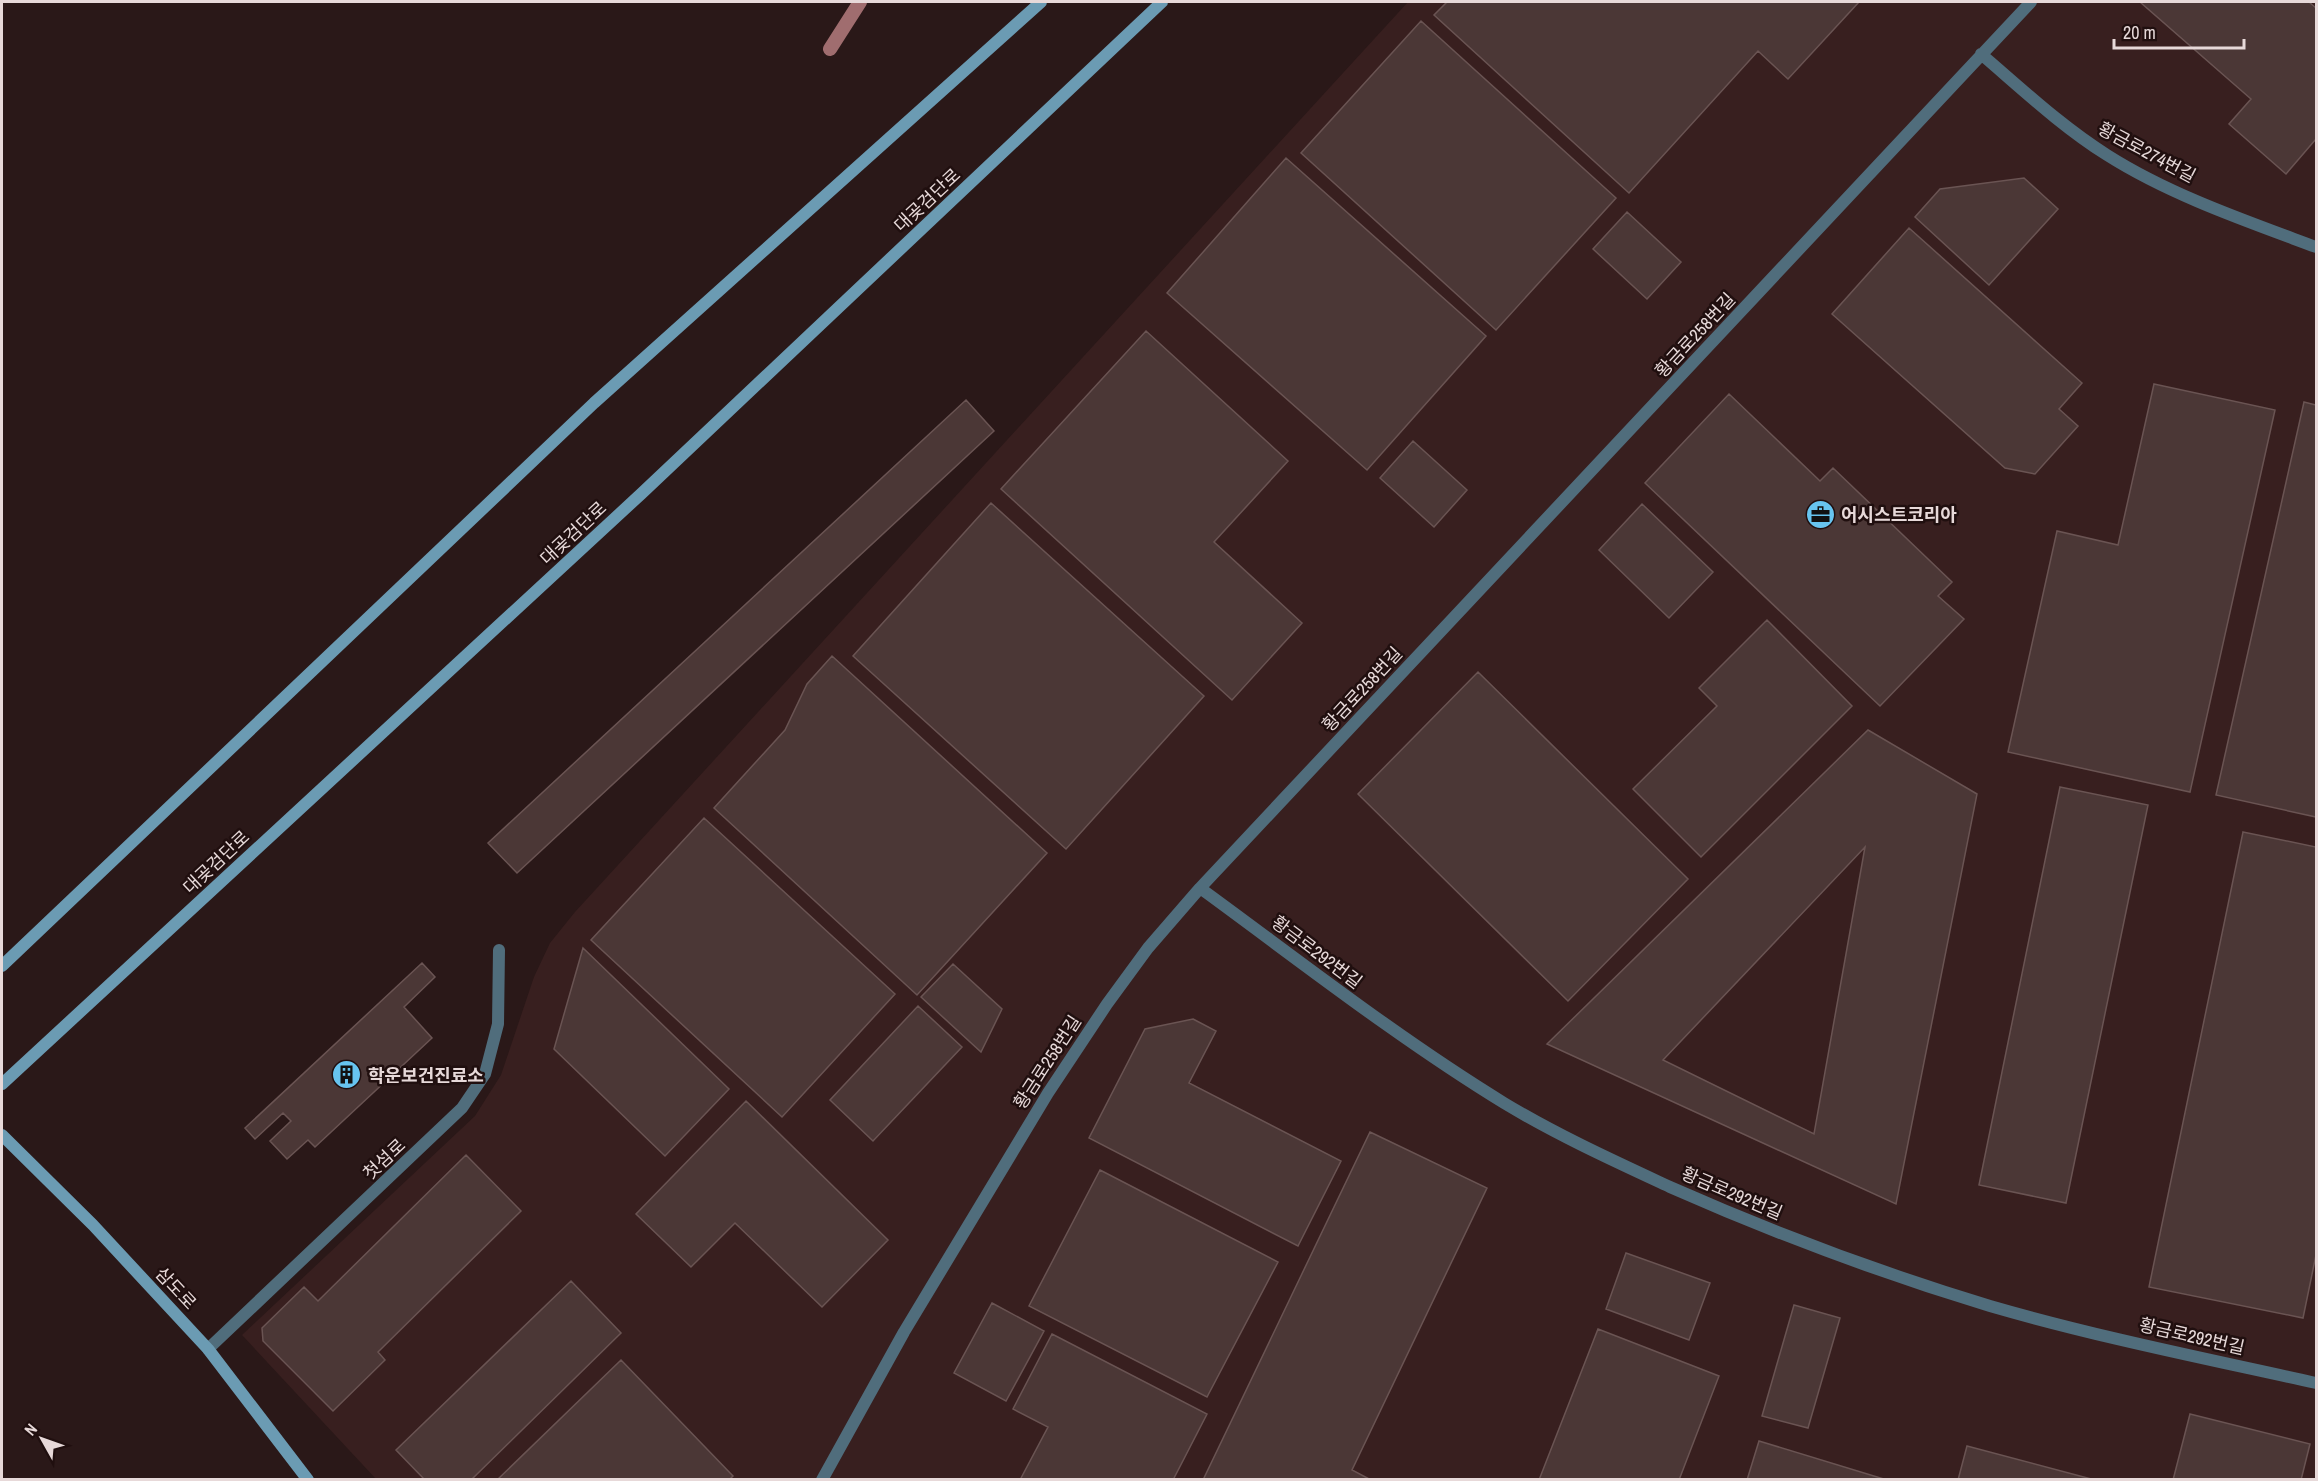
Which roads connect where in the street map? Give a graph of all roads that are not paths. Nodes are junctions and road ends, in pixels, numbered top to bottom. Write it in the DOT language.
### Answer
graph roads {
  1 [pos="1041,2"];
  2 [pos="1162,2"];
  3 [pos="2031,2"];
  4 [pos="1981,54"];
  5 [pos="2316,248"];
  6 [pos="1200,888"];
  7 [pos="499,950"];
  8 [pos="2,966"];
  9 [pos="2,1084"];
  10 [pos="2,1135"];
  11 [pos="208,1349"];
  12 [pos="2316,1383"];
  13 [pos="308,1479"];
  14 [pos="822,1479"];
  1 -- 8 [label="main road"];
  2 -- 9 [label="main road, 대곶검단로"];
  3 -- 4 [label="street, 황금로258번길"];
  4 -- 5 [label="street, 황금로274번길"];
  4 -- 6 [label="street, 황금로258번길"];
  6 -- 12 [label="street, 황금로292번길"];
  6 -- 14 [label="street, 황금로258번길"];
  7 -- 11 [label="street, 첫섬로"];
  10 -- 11 [label="main road, 삼도로"];
  11 -- 13 [label="main road, 삼도로"];
}
